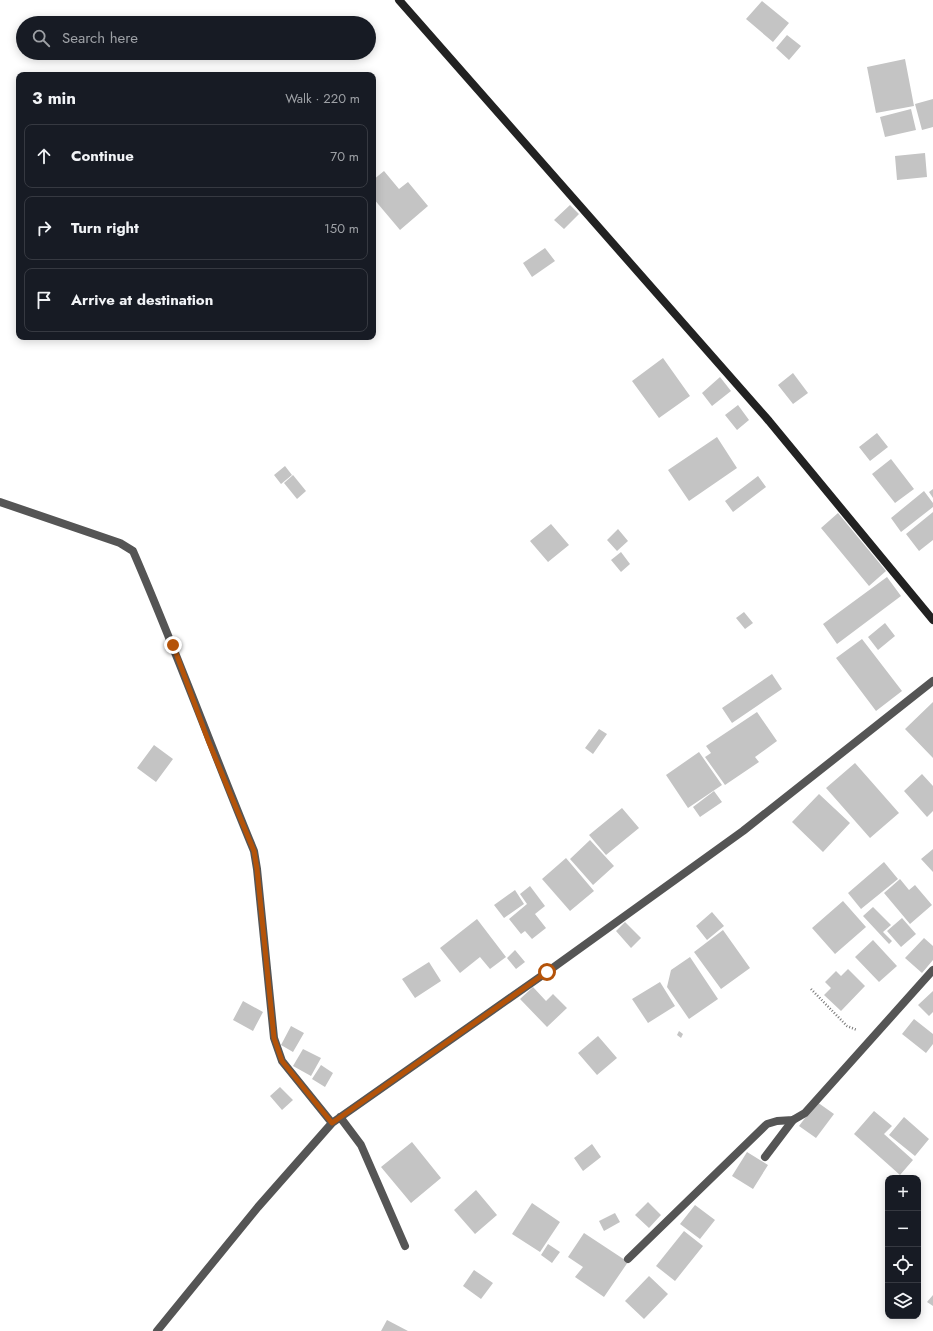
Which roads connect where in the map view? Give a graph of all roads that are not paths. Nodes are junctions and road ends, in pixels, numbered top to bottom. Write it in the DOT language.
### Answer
graph roads {
  1 [pos="399,0"];
  2 [pos="0,502"];
  3 [pos="933,620"];
  4 [pos="933,681"];
  5 [pos="933,970"];
  6 [pos="340,1117"];
  7 [pos="793,1120"];
  8 [pos="332,1123"];
  9 [pos="765,1157"];
  10 [pos="404,1246"];
  11 [pos="628,1259"];
  12 [pos="157,1331"];
  1 -- 3 [label="street"];
  2 -- 8 [label="street"];
  4 -- 6 [label="street"];
  5 -- 7 [label="street"];
  6 -- 8 [label="street"];
  6 -- 10 [label="street"];
  7 -- 9 [label="street"];
  7 -- 11 [label="street"];
  8 -- 12 [label="street"];
}
